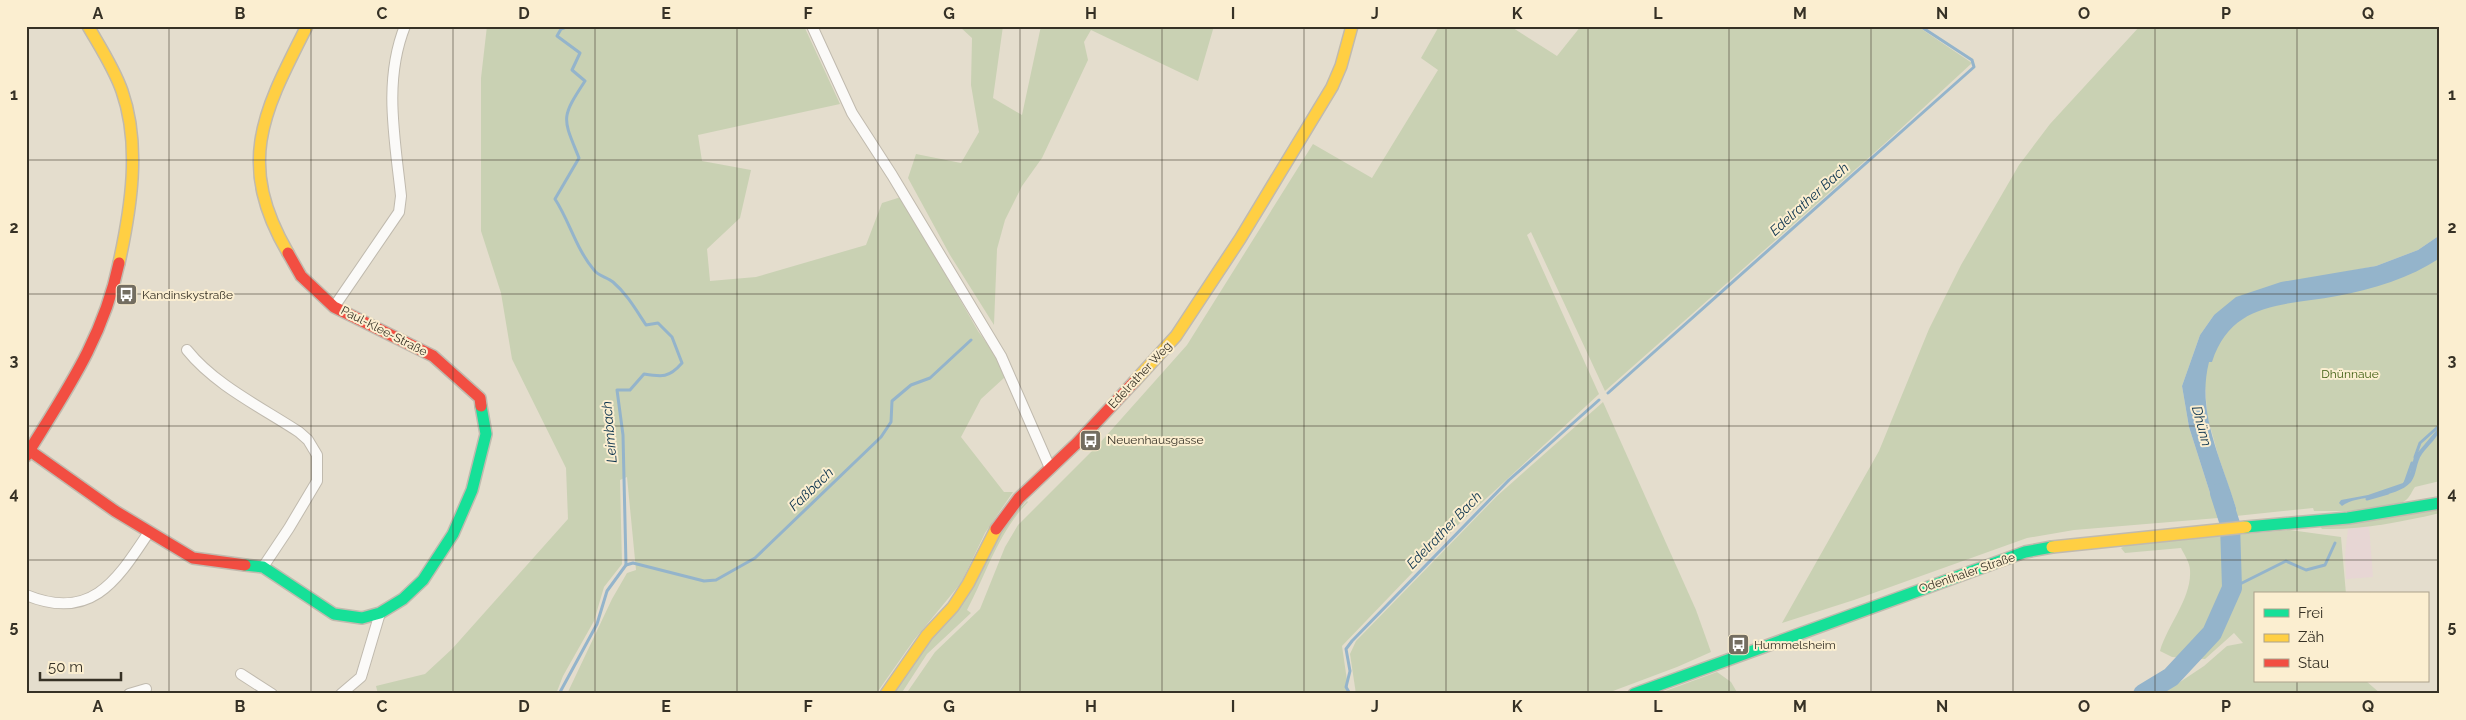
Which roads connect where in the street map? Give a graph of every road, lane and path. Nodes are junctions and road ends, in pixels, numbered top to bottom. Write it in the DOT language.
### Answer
graph roads {
  1 [pos="88,26"];
  2 [pos="307,26"];
  3 [pos="404,26"];
  4 [pos="812,26"];
  5 [pos="1352,26"];
  6 [pos="334,307"];
  7 [pos="187,350"];
  8 [pos="27,452"];
  9 [pos="1050,468"];
  10 [pos="2440,502"];
  11 [pos="149,532"];
  12 [pos="263,567"];
  13 [pos="26,595"];
  14 [pos="380,613"];
  15 [pos="241,674"];
  16 [pos="146,689"];
  17 [pos="129,694"];
  18 [pos="272,694"];
  19 [pos="341,694"];
  20 [pos="886,694"];
  21 [pos="1634,694"];
  1 -- 8 [label="street"];
  2 -- 6 [label="street, Paul-Klee-Straße"];
  3 -- 6 [label="street"];
  4 -- 9 [label="street"];
  5 -- 9 [label="street, Edelrather Weg"];
  6 -- 14 [label="street, Paul-Klee-Straße"];
  7 -- 12 [label="street"];
  8 -- 11 [label="street, Paul-Klee-Straße"];
  9 -- 20 [label="street, Edelrather Weg"];
  10 -- 21 [label="street, Odenthaler Straße"];
  11 -- 12 [label="street, Paul-Klee-Straße"];
  11 -- 13 [label="street"];
  12 -- 14 [label="street, Paul-Klee-Straße"];
  14 -- 19 [label="street"];
  15 -- 18 [label="street"];
  16 -- 17 [label="street"];
}
